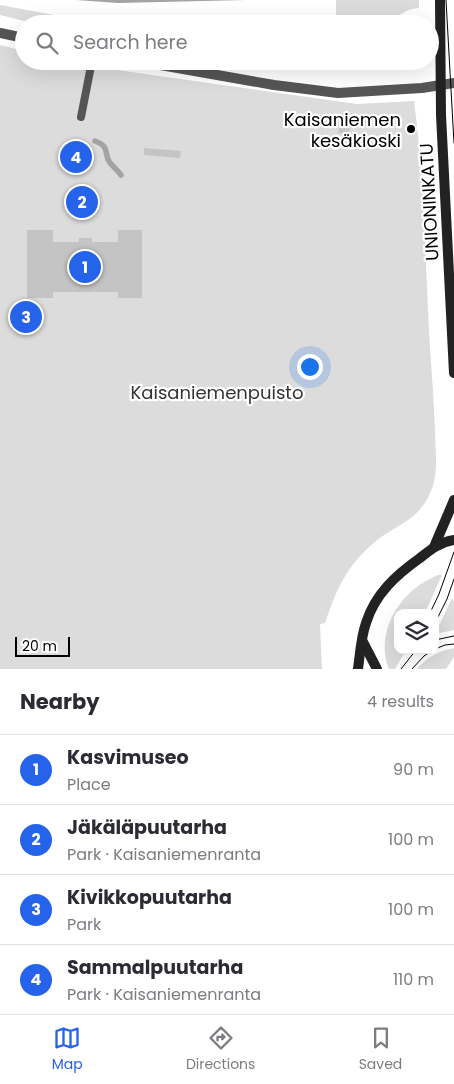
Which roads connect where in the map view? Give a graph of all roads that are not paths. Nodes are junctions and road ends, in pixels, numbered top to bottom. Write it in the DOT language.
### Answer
graph roads {
  1 [pos="440,0"];
  2 [pos="0,33"];
  3 [pos="15,36"];
  4 [pos="90,70"];
  5 [pos="189,70"];
  6 [pos="454,83"];
  7 [pos="441,85"];
  8 [pos="81,117"];
  9 [pos="454,373"];
  10 [pos="454,500"];
  11 [pos="454,540"];
  12 [pos="434,547"];
  13 [pos="362,640"];
  14 [pos="358,669"];
  15 [pos="376,669"];
  1 -- 7 [label="main road, UNIONINKATU"];
  2 -- 3 [label="street"];
  4 -- 8 [label="lane"];
  5 -- 7 [label="street"];
  6 -- 7 [label="street"];
  7 -- 9 [label="main road, UNIONINKATU"];
  10 -- 12 [label="main road"];
  11 -- 12 [label="main road"];
  12 -- 13 [label="main road"];
  13 -- 14 [label="main road"];
  13 -- 15 [label="main road"];
}
